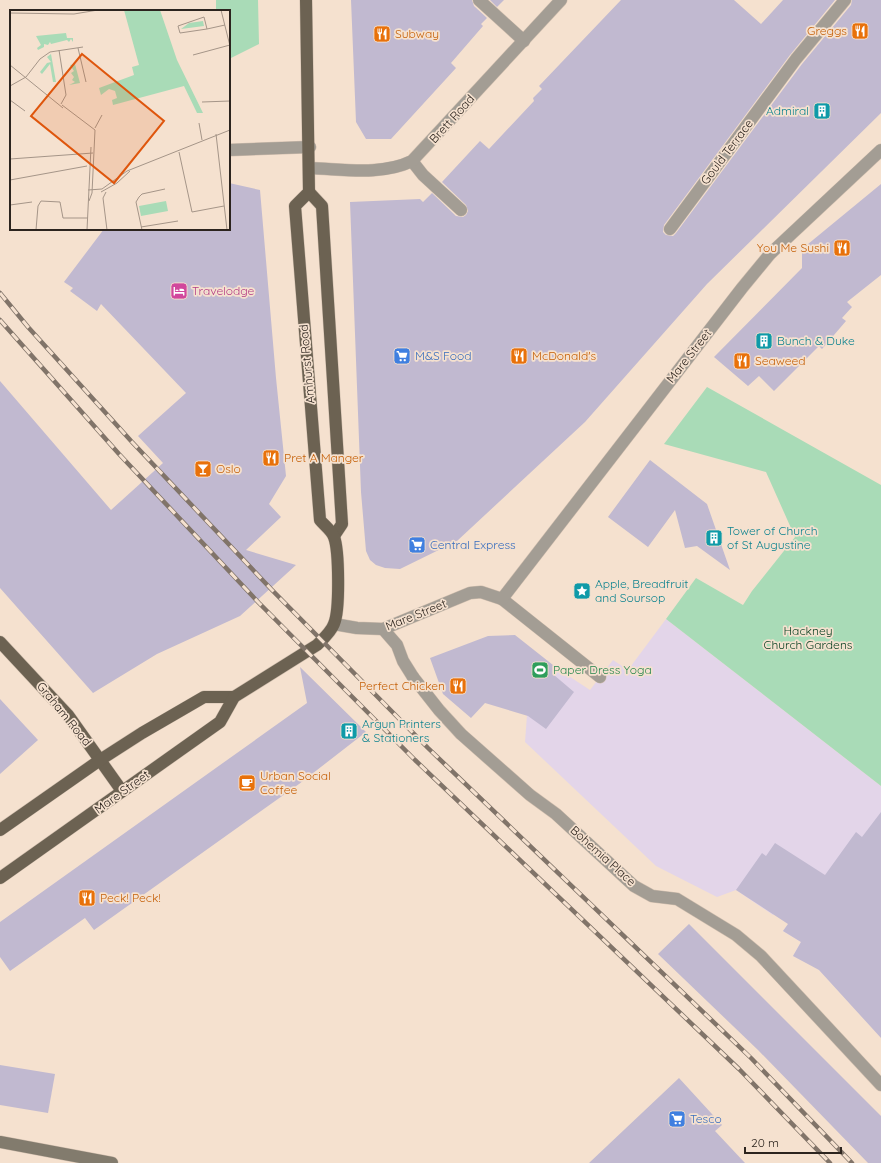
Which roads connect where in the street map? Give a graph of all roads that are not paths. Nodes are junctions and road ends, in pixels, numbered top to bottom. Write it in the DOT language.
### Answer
graph roads {
  1 [pos="306,0"];
  2 [pos="479,0"];
  3 [pos="561,0"];
  4 [pos="845,0"];
  5 [pos="524,41"];
  6 [pos="310,147"];
  7 [pos="230,150"];
  8 [pos="881,150"];
  9 [pos="412,161"];
  10 [pos="310,168"];
  11 [pos="309,192"];
  12 [pos="461,210"];
  13 [pos="670,229"];
  14 [pos="334,536"];
  15 [pos="502,599"];
  16 [pos="334,624"];
  17 [pos="383,629"];
  18 [pos="0,642"];
  19 [pos="600,678"];
  20 [pos="234,697"];
  21 [pos="100,760"];
  22 [pos="122,791"];
  23 [pos="0,830"];
  24 [pos="0,878"];
  25 [pos="881,1085"];
  26 [pos="0,1142"];
  27 [pos="112,1163"];
  1 -- 6 [label="main road"];
  2 -- 5 [label="street"];
  3 -- 5 [label="street, Brett Road"];
  4 -- 13 [label="street, Gould Terrace"];
  5 -- 9 [label="street, Brett Road"];
  6 -- 7 [label="street"];
  6 -- 10 [label="main road"];
  8 -- 15 [label="street, Mare Street"];
  9 -- 10 [label="street, Brett Road"];
  9 -- 12 [label="street"];
  10 -- 11 [label="main road"];
  11 -- 14 [label="main road, Amhurst Road"];
  11 -- 14 [label="main road, Amhurst Road"];
  14 -- 16 [label="main road, Amhurst Road"];
  15 -- 17 [label="street, Mare Street"];
  15 -- 19 [label="street"];
  16 -- 17 [label="street, Mare Street"];
  16 -- 20 [label="main road, Mare Street"];
  17 -- 25 [label="street, Bohemia Place"];
  18 -- 21 [label="main road, Graham Road"];
  20 -- 21 [label="main road"];
  20 -- 22 [label="main road, Mare Street"];
  21 -- 22 [label="main road, Graham Road"];
  21 -- 23 [label="main road"];
  22 -- 24 [label="main road, Mare Street"];
  26 -- 27 [label="main road"];
}
